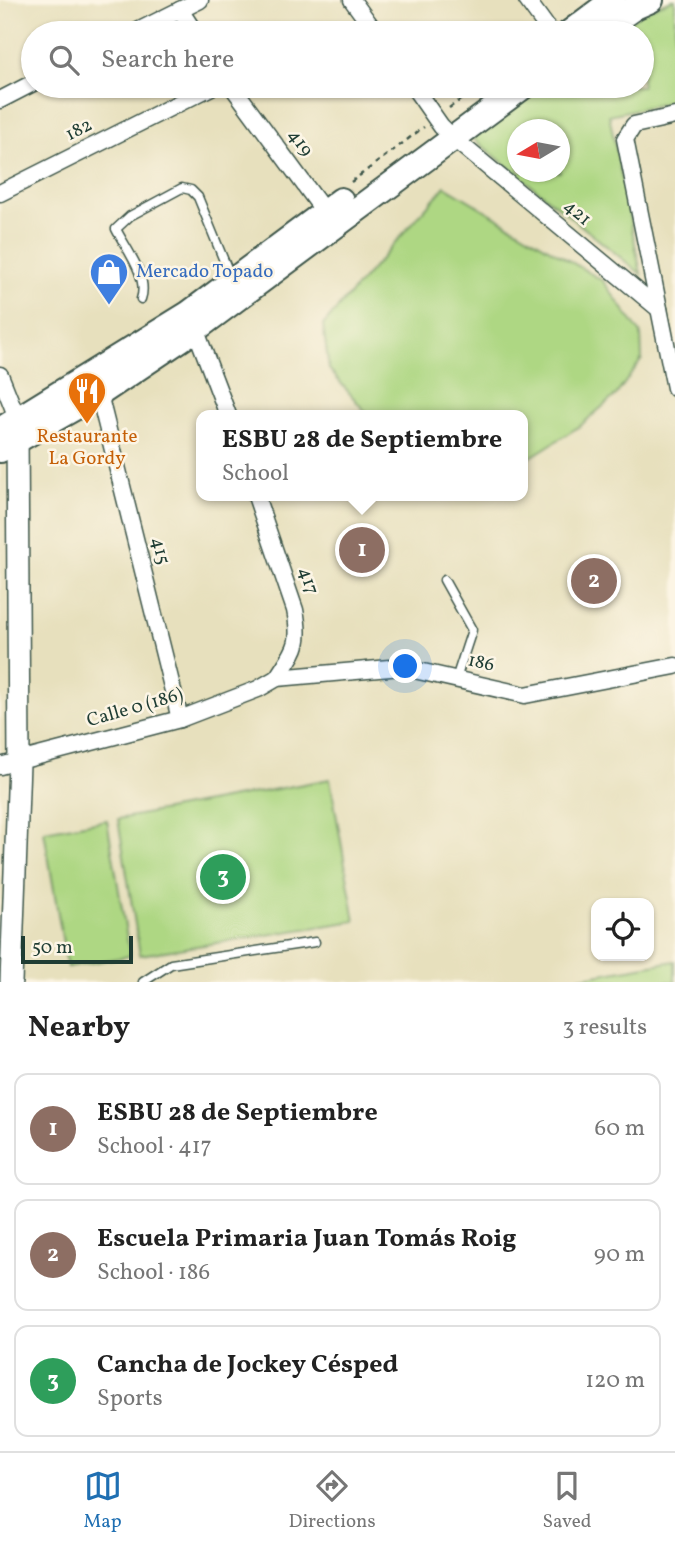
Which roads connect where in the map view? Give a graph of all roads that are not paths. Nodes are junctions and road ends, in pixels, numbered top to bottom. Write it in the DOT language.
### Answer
graph roads {
  1 [pos="201,0"];
  2 [pos="352,0"];
  3 [pos="527,0"];
  4 [pos="613,0"];
  5 [pos="650,0"];
  6 [pos="180,10"];
  7 [pos="158,21"];
  8 [pos="187,21"];
  9 [pos="367,21"];
  10 [pos="542,21"];
  11 [pos="585,21"];
  12 [pos="615,21"];
  13 [pos="21,89"];
  14 [pos="189,98"];
  15 [pos="241,98"];
  16 [pos="422,98"];
  17 [pos="484,98"];
  18 [pos="504,98"];
  19 [pos="0,100"];
  20 [pos="675,116"];
  21 [pos="447,132"];
  22 [pos="0,193"];
  23 [pos="329,219"];
  24 [pos="232,281"];
  25 [pos="141,299"];
  26 [pos="659,309"];
  27 [pos="192,322"];
  28 [pos="669,325"];
  29 [pos="0,375"];
  30 [pos="675,388"];
  31 [pos="99,394"];
  32 [pos="226,410"];
  33 [pos="9,435"];
  34 [pos="258,501"];
  35 [pos="444,580"];
  36 [pos="675,666"];
  37 [pos="277,678"];
  38 [pos="456,679"];
  39 [pos="180,719"];
  40 [pos="9,764"];
  41 [pos="315,942"];
  42 [pos="12,982"];
  43 [pos="143,982"];
  1 -- 6 [label="street"];
  2 -- 9 [label="street"];
  3 -- 10 [label="street"];
  4 -- 11 [label="main road"];
  5 -- 12 [label="main road"];
  6 -- 7 [label="street"];
  6 -- 8 [label="street"];
  13 -- 19 [label="street"];
  14 -- 22 [label="street, 182"];
  15 -- 23 [label="street, 419"];
  16 -- 21 [label="street, 421"];
  17 -- 21 [label="main road"];
  18 -- 21 [label="main road"];
  20 -- 26 [label="street"];
  21 -- 23 [label="main road"];
  21 -- 26 [label="street, 421"];
  23 -- 24 [label="main road"];
  23 -- 27 [label="main road"];
  24 -- 25 [label="lane"];
  24 -- 27 [label="main road"];
  26 -- 28 [label="street"];
  27 -- 31 [label="main road"];
  27 -- 32 [label="street"];
  27 -- 33 [label="main road"];
  28 -- 30 [label="street"];
  29 -- 33 [label="street"];
  31 -- 33 [label="main road"];
  31 -- 39 [label="street, 415"];
  33 -- 40 [label="main road"];
  34 -- 37 [label="street, 417"];
  35 -- 38 [label="lane"];
  36 -- 38 [label="street, 186"];
  37 -- 38 [label="street, 186"];
  37 -- 39 [label="street, Calle 0 (186)"];
  39 -- 40 [label="street, Calle 0 (186)"];
  40 -- 42 [label="main road"];
  41 -- 43 [label="lane"];
}
